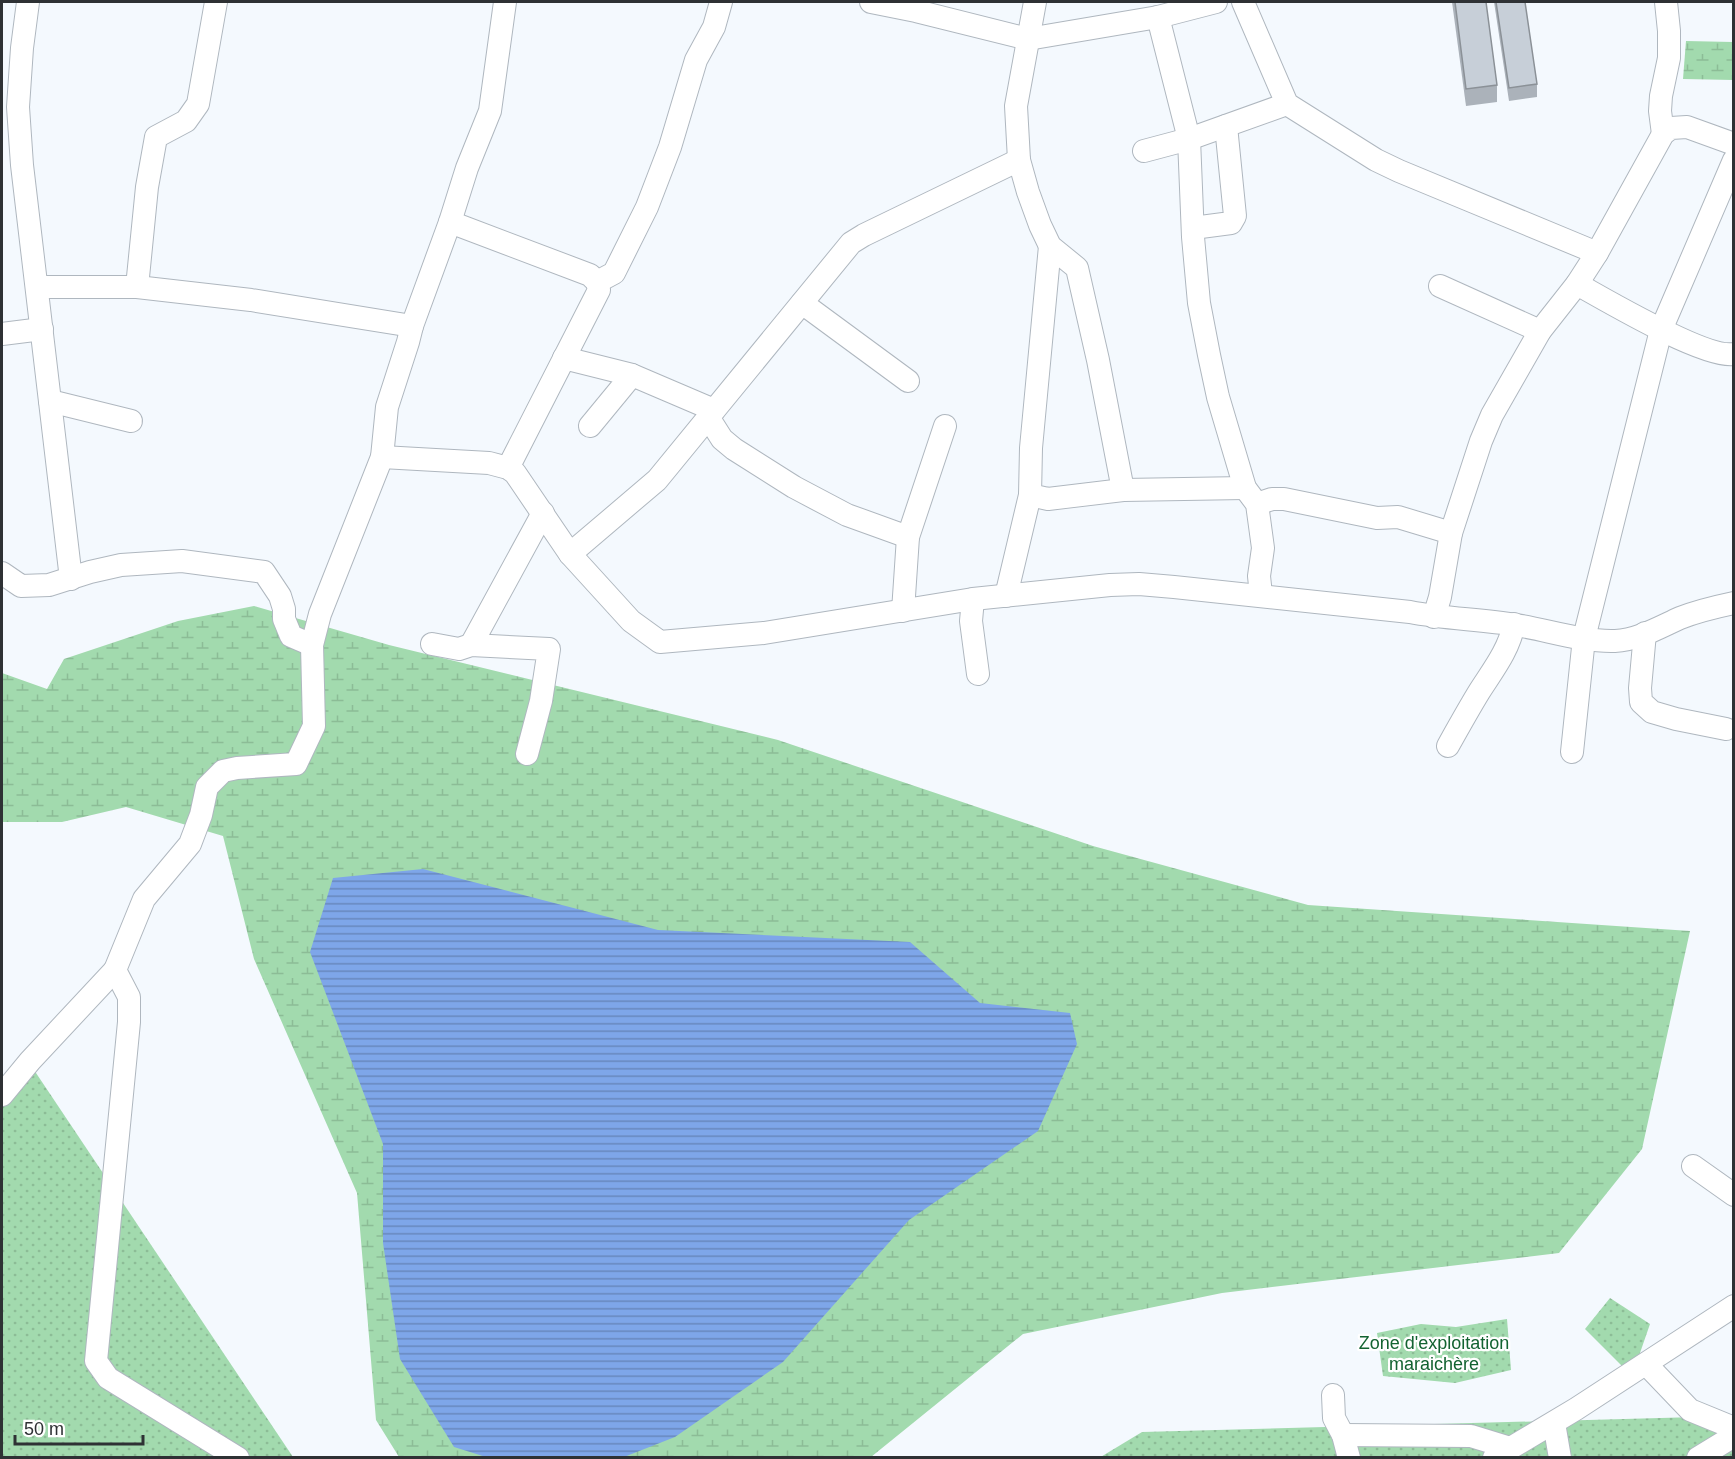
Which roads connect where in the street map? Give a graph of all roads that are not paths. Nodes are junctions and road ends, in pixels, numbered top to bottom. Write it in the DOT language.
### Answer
graph roads {
  1 [pos="28,2"];
  2 [pos="216,2"];
  3 [pos="505,2"];
  4 [pos="722,2"];
  5 [pos="871,2"];
  6 [pos="1035,2"];
  7 [pos="1243,2"];
  8 [pos="1666,2"];
  9 [pos="1204,4"];
  10 [pos="917,6"];
  11 [pos="1133,12"];
  12 [pos="1158,17"];
  13 [pos="1028,39"];
  14 [pos="1287,104"];
  15 [pos="1226,126"];
  16 [pos="1663,134"];
  17 [pos="1189,139"];
  18 [pos="1734,144"];
  19 [pos="1144,151"];
  20 [pos="1019,160"];
  21 [pos="1734,160"];
  22 [pos="450,222"];
  23 [pos="1192,228"];
  24 [pos="1050,246"];
  25 [pos="1597,253"];
  26 [pos="597,282"];
  27 [pos="1577,284"];
  28 [pos="1440,286"];
  29 [pos="37,287"];
  30 [pos="136,287"];
  31 [pos="802,303"];
  32 [pos="412,326"];
  33 [pos="42,329"];
  34 [pos="1661,330"];
  35 [pos="1540,332"];
  36 [pos="2,334"];
  37 [pos="1734,354"];
  38 [pos="564,358"];
  39 [pos="632,375"];
  40 [pos="908,381"];
  41 [pos="50,400"];
  42 [pos="711,414"];
  43 [pos="131,421"];
  44 [pos="590,426"];
  45 [pos="945,426"];
  46 [pos="382,457"];
  47 [pos="508,468"];
  48 [pos="1123,490"];
  49 [pos="1029,495"];
  50 [pos="1251,496"];
  51 [pos="543,513"];
  52 [pos="1451,533"];
  53 [pos="908,537"];
  54 [pos="570,555"];
  55 [pos="2,573"];
  56 [pos="71,579"];
  57 [pos="1261,595"];
  58 [pos="1006,596"];
  59 [pos="973,599"];
  60 [pos="1734,603"];
  61 [pos="903,611"];
  62 [pos="1434,616"];
  63 [pos="1514,624"];
  64 [pos="1646,633"];
  65 [pos="1584,638"];
  66 [pos="432,644"];
  67 [pos="312,645"];
  68 [pos="471,645"];
  69 [pos="978,674"];
  70 [pos="1726,729"];
  71 [pos="1448,746"];
  72 [pos="1572,752"];
  73 [pos="527,754"];
  74 [pos="115,970"];
  75 [pos="2,1095"];
  76 [pos="1693,1166"];
  77 [pos="1734,1195"];
  78 [pos="1734,1306"];
  79 [pos="1646,1364"];
  80 [pos="1333,1395"];
  81 [pos="1554,1423"];
  82 [pos="1734,1428"];
  83 [pos="1343,1435"];
  84 [pos="1734,1436"];
  85 [pos="1502,1453"];
  86 [pos="238,1458"];
  87 [pos="1349,1458"];
  88 [pos="1560,1458"];
  89 [pos="1698,1458"];
  1 -- 29 [label="street"];
  2 -- 30 [label="street"];
  3 -- 22 [label="street"];
  4 -- 26 [label="street"];
  5 -- 10 [label="street"];
  6 -- 13 [label="street"];
  7 -- 14 [label="street"];
  8 -- 16 [label="street"];
  9 -- 12 [label="street"];
  10 -- 13 [label="street"];
  11 -- 12 [label="street"];
  11 -- 13 [label="street"];
  12 -- 17 [label="street"];
  13 -- 20 [label="street"];
  14 -- 15 [label="street"];
  14 -- 25 [label="street"];
  15 -- 17 [label="street"];
  15 -- 23 [label="street"];
  16 -- 18 [label="street"];
  16 -- 25 [label="street"];
  17 -- 19 [label="street"];
  17 -- 23 [label="street"];
  20 -- 24 [label="street"];
  20 -- 31 [label="street"];
  21 -- 34 [label="street"];
  22 -- 26 [label="street"];
  22 -- 32 [label="street"];
  23 -- 50 [label="street"];
  24 -- 48 [label="street"];
  24 -- 49 [label="street"];
  25 -- 27 [label="street"];
  26 -- 38 [label="street"];
  27 -- 34 [label="street"];
  27 -- 35 [label="street"];
  28 -- 35 [label="street"];
  29 -- 30 [label="street"];
  29 -- 33 [label="street"];
  30 -- 32 [label="street"];
  31 -- 40 [label="street"];
  31 -- 42 [label="street"];
  32 -- 46 [label="street"];
  33 -- 36 [label="street"];
  33 -- 41 [label="street"];
  34 -- 37 [label="street"];
  34 -- 65 [label="street"];
  35 -- 52 [label="street"];
  38 -- 39 [label="street"];
  38 -- 47 [label="street"];
  39 -- 42 [label="street"];
  39 -- 44 [label="street"];
  41 -- 43 [label="street"];
  41 -- 56 [label="street"];
  42 -- 53 [label="street"];
  42 -- 54 [label="street"];
  45 -- 53 [label="street"];
  46 -- 47 [label="street"];
  46 -- 67 [label="street"];
  47 -- 51 [label="street"];
  48 -- 49 [label="street"];
  48 -- 50 [label="street"];
  49 -- 58 [label="street"];
  50 -- 52 [label="street"];
  50 -- 57 [label="street"];
  51 -- 54 [label="street"];
  51 -- 68 [label="street"];
  52 -- 62 [label="street"];
  53 -- 61 [label="street"];
  54 -- 61 [label="street"];
  55 -- 56 [label="street"];
  56 -- 67 [label="street"];
  57 -- 58 [label="street"];
  57 -- 62 [label="street"];
  58 -- 59 [label="street"];
  59 -- 61 [label="street"];
  59 -- 69 [label="street"];
  60 -- 64 [label="street"];
  62 -- 63 [label="street"];
  63 -- 65 [label="street"];
  63 -- 71 [label="street"];
  64 -- 65 [label="street"];
  64 -- 70 [label="street"];
  65 -- 72 [label="street"];
  66 -- 68 [label="street"];
  67 -- 74 [label="street"];
  68 -- 73 [label="street"];
  74 -- 75 [label="street"];
  74 -- 86 [label="street"];
  76 -- 77 [label="street"];
  78 -- 79 [label="street"];
  79 -- 81 [label="street"];
  79 -- 82 [label="street"];
  80 -- 83 [label="street"];
  81 -- 85 [label="street"];
  81 -- 88 [label="street"];
  83 -- 85 [label="street"];
  83 -- 87 [label="street"];
  84 -- 89 [label="street"];
}
